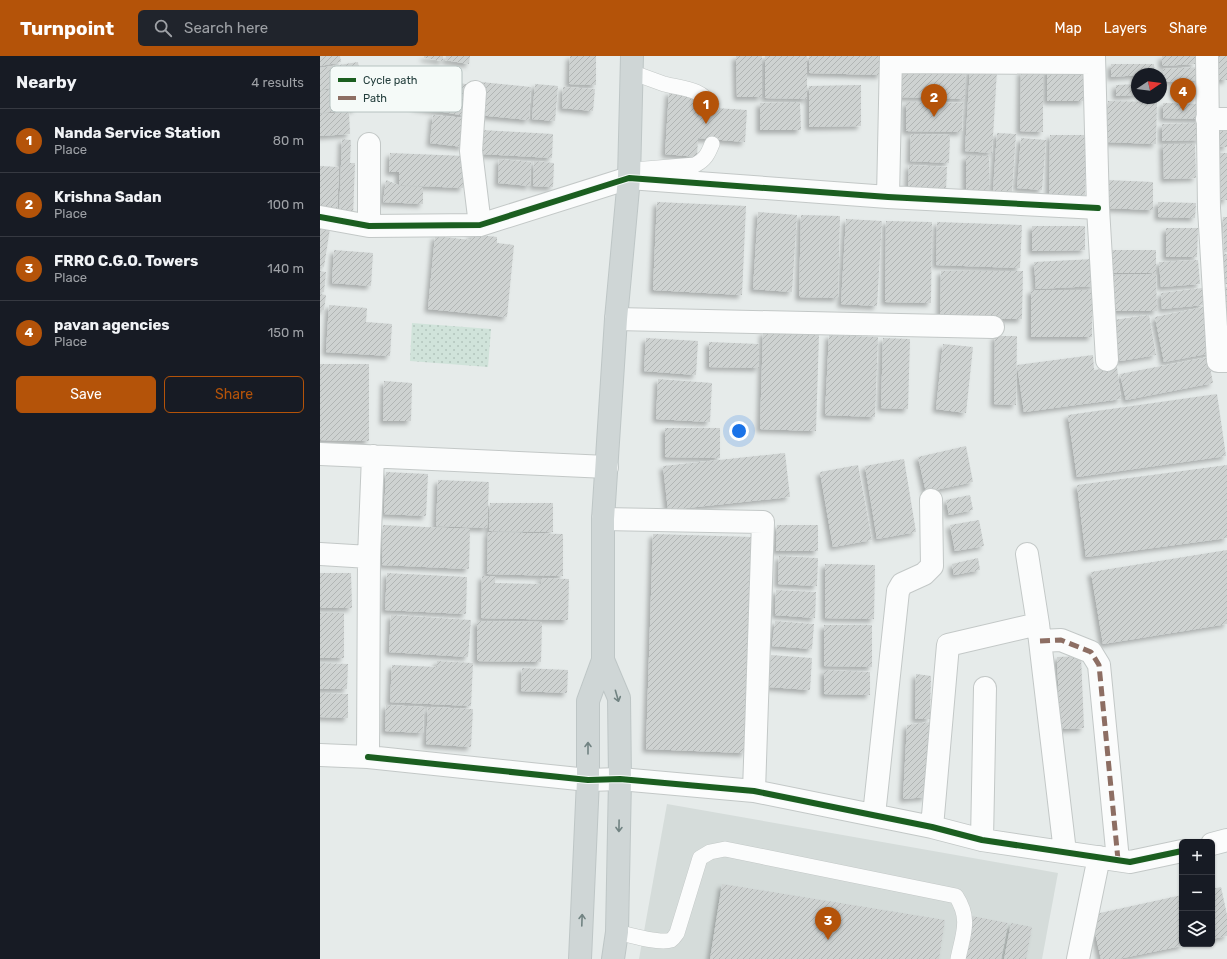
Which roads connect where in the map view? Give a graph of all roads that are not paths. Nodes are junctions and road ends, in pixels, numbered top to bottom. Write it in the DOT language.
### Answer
graph roads {
  1 [pos="1207,56"];
  2 [pos="891,59"];
  3 [pos="956,59"];
  4 [pos="1019,59"];
  5 [pos="1094,60"];
  6 [pos="632,64"];
  7 [pos="476,92"];
  8 [pos="712,106"];
  9 [pos="1217,119"];
  10 [pos="369,144"];
  11 [pos="712,144"];
  12 [pos="629,174"];
  13 [pos="888,198"];
  14 [pos="1098,208"];
  15 [pos="1218,208"];
  16 [pos="320,217"];
  17 [pos="480,225"];
  18 [pos="369,226"];
  19 [pos="616,319"];
  20 [pos="993,327"];
  21 [pos="1107,360"];
  22 [pos="1227,360"];
  23 [pos="320,454"];
  24 [pos="373,456"];
  25 [pos="607,467"];
  26 [pos="931,500"];
  27 [pos="603,520"];
  28 [pos="320,554"];
  29 [pos="1027,554"];
  30 [pos="369,557"];
  31 [pos="1039,632"];
  32 [pos="603,660"];
  33 [pos="985,688"];
  34 [pos="320,755"];
  35 [pos="368,757"];
  36 [pos="620,779"];
  37 [pos="588,780"];
  38 [pos="754,791"];
  39 [pos="874,815"];
  40 [pos="932,827"];
  41 [pos="982,840"];
  42 [pos="1227,840"];
  43 [pos="1215,843"];
  44 [pos="1065,852"];
  45 [pos="1179,852"];
  46 [pos="1109,859"];
  47 [pos="617,932"];
  48 [pos="580,959"];
  49 [pos="613,959"];
  50 [pos="958,959"];
  51 [pos="1078,959"];
  1 -- 9 [label="street"];
  2 -- 3 [label="street"];
  2 -- 13 [label="street"];
  3 -- 4 [label="street"];
  4 -- 5 [label="street"];
  5 -- 14 [label="street"];
  6 -- 8 [label="lane"];
  6 -- 12 [label="main road"];
  7 -- 17 [label="street"];
  9 -- 15 [label="street"];
  10 -- 18 [label="street"];
  11 -- 12 [label="lane"];
  12 -- 13 [label="street"];
  12 -- 17 [label="street"];
  12 -- 19 [label="main road"];
  13 -- 14 [label="street"];
  14 -- 21 [label="street"];
  15 -- 22 [label="street"];
  16 -- 18 [label="street"];
  17 -- 18 [label="street"];
  19 -- 20 [label="street"];
  19 -- 25 [label="main road"];
  23 -- 24 [label="street"];
  24 -- 25 [label="street"];
  24 -- 30 [label="street"];
  25 -- 27 [label="main road"];
  26 -- 39 [label="street"];
  27 -- 32 [label="main road"];
  27 -- 38 [label="street"];
  28 -- 30 [label="street"];
  29 -- 31 [label="street"];
  30 -- 35 [label="street"];
  31 -- 40 [label="street"];
  31 -- 44 [label="street"];
  31 -- 46 [label="street"];
  32 -- 36 [label="main road, one-way"];
  37 -- 32 [label="main road, one-way"];
  33 -- 41 [label="street"];
  34 -- 35 [label="street"];
  35 -- 37 [label="street"];
  36 -- 37 [label="street"];
  36 -- 38 [label="street"];
  36 -- 47 [label="main road, one-way"];
  48 -- 37 [label="main road, one-way"];
  38 -- 39 [label="street"];
  39 -- 40 [label="street"];
  40 -- 41 [label="street"];
  41 -- 44 [label="street"];
  42 -- 43 [label="street"];
  44 -- 46 [label="street"];
  45 -- 46 [label="street"];
  46 -- 51 [label="street"];
  47 -- 49 [label="main road"];
  47 -- 50 [label="lane"];
}
